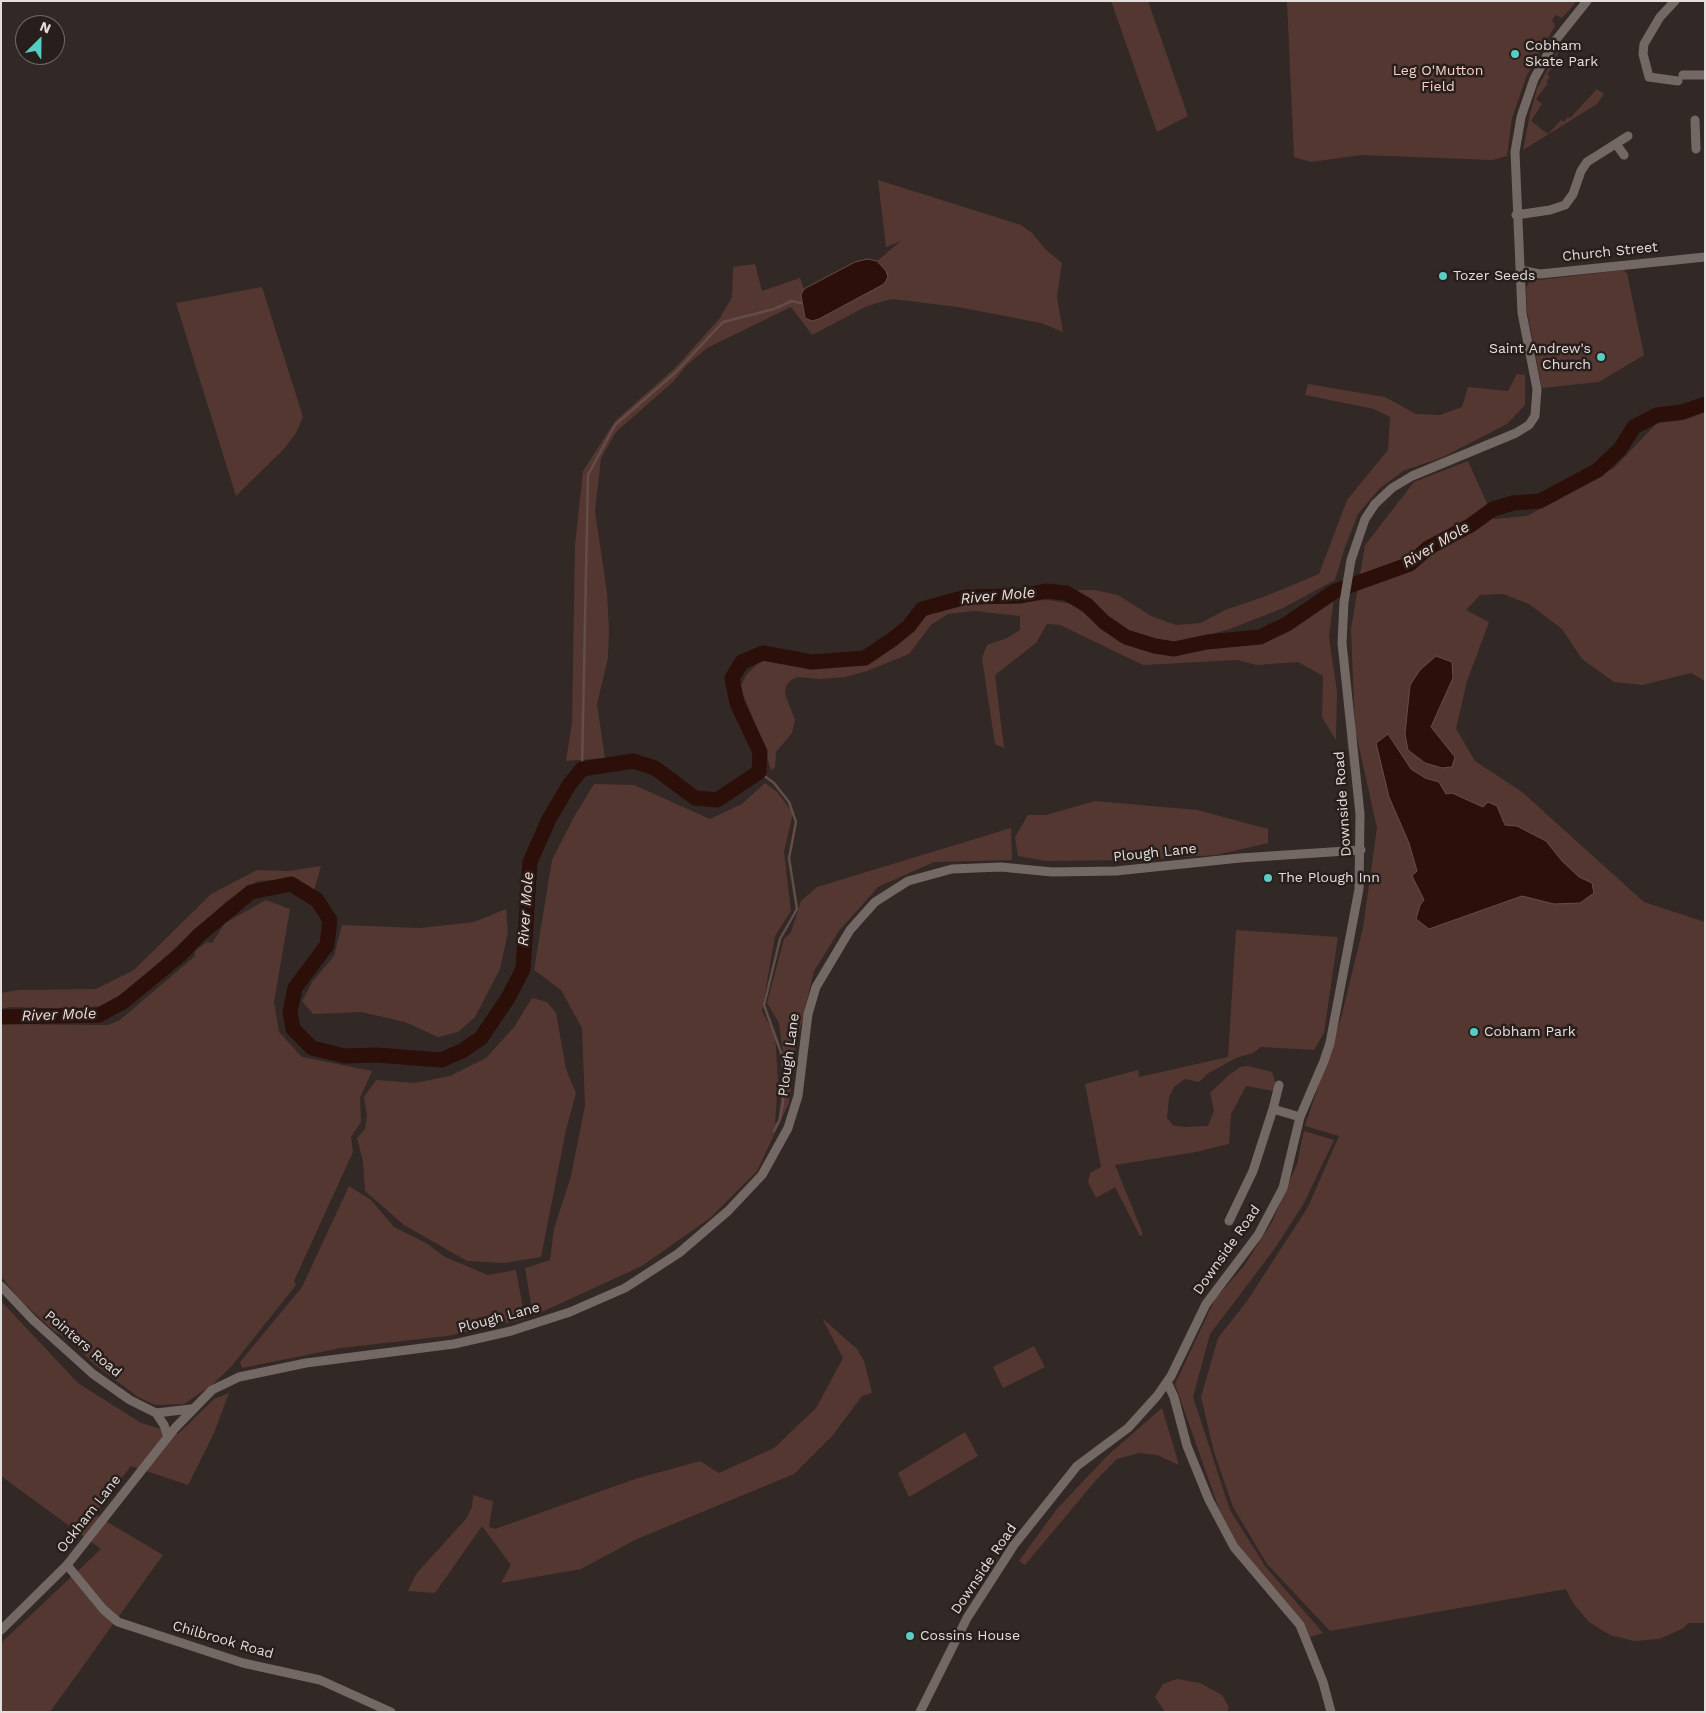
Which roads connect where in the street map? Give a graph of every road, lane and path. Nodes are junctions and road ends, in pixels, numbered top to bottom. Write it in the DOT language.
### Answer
graph roads {
  1 [pos="1587,1"];
  2 [pos="1674,1"];
  3 [pos="1705,75"];
  4 [pos="1696,120"];
  5 [pos="1628,136"];
  6 [pos="1700,136"];
  7 [pos="1616,144"];
  8 [pos="1696,149"];
  9 [pos="1624,155"];
  10 [pos="1516,215"];
  11 [pos="1705,257"];
  12 [pos="1520,270"];
  13 [pos="1361,850"];
  14 [pos="1279,1085"];
  15 [pos="1273,1109"];
  16 [pos="1300,1117"];
  17 [pos="1229,1221"];
  18 [pos="1,1286"];
  19 [pos="1167,1382"];
  20 [pos="191,1409"];
  21 [pos="156,1412"];
  22 [pos="168,1437"];
  23 [pos="67,1565"];
  24 [pos="1,1630"];
  25 [pos="391,1712"];
  26 [pos="920,1712"];
  27 [pos="1331,1712"];
  1 -- 10 [label="street, Downside Road"];
  2 -- 3 [label="street"];
  4 -- 6 [label="street"];
  5 -- 7 [label="street"];
  6 -- 8 [label="street"];
  7 -- 9 [label="street"];
  7 -- 10 [label="street"];
  10 -- 12 [label="street, Downside Road"];
  11 -- 12 [label="street, Church Street"];
  12 -- 13 [label="street, Downside Road"];
  13 -- 16 [label="street, Downside Road"];
  13 -- 20 [label="street, Plough Lane"];
  14 -- 15 [label="street"];
  15 -- 16 [label="street"];
  15 -- 17 [label="street"];
  16 -- 19 [label="street, Downside Road"];
  18 -- 21 [label="street, Pointers Road"];
  19 -- 26 [label="street, Downside Road"];
  19 -- 27 [label="street"];
  20 -- 21 [label="street, Pointers Road"];
  20 -- 22 [label="street, Ockham Lane"];
  21 -- 22 [label="street"];
  22 -- 23 [label="street, Ockham Lane"];
  23 -- 24 [label="street, Ockham Lane"];
  23 -- 25 [label="street, Chilbrook Road"];
}
